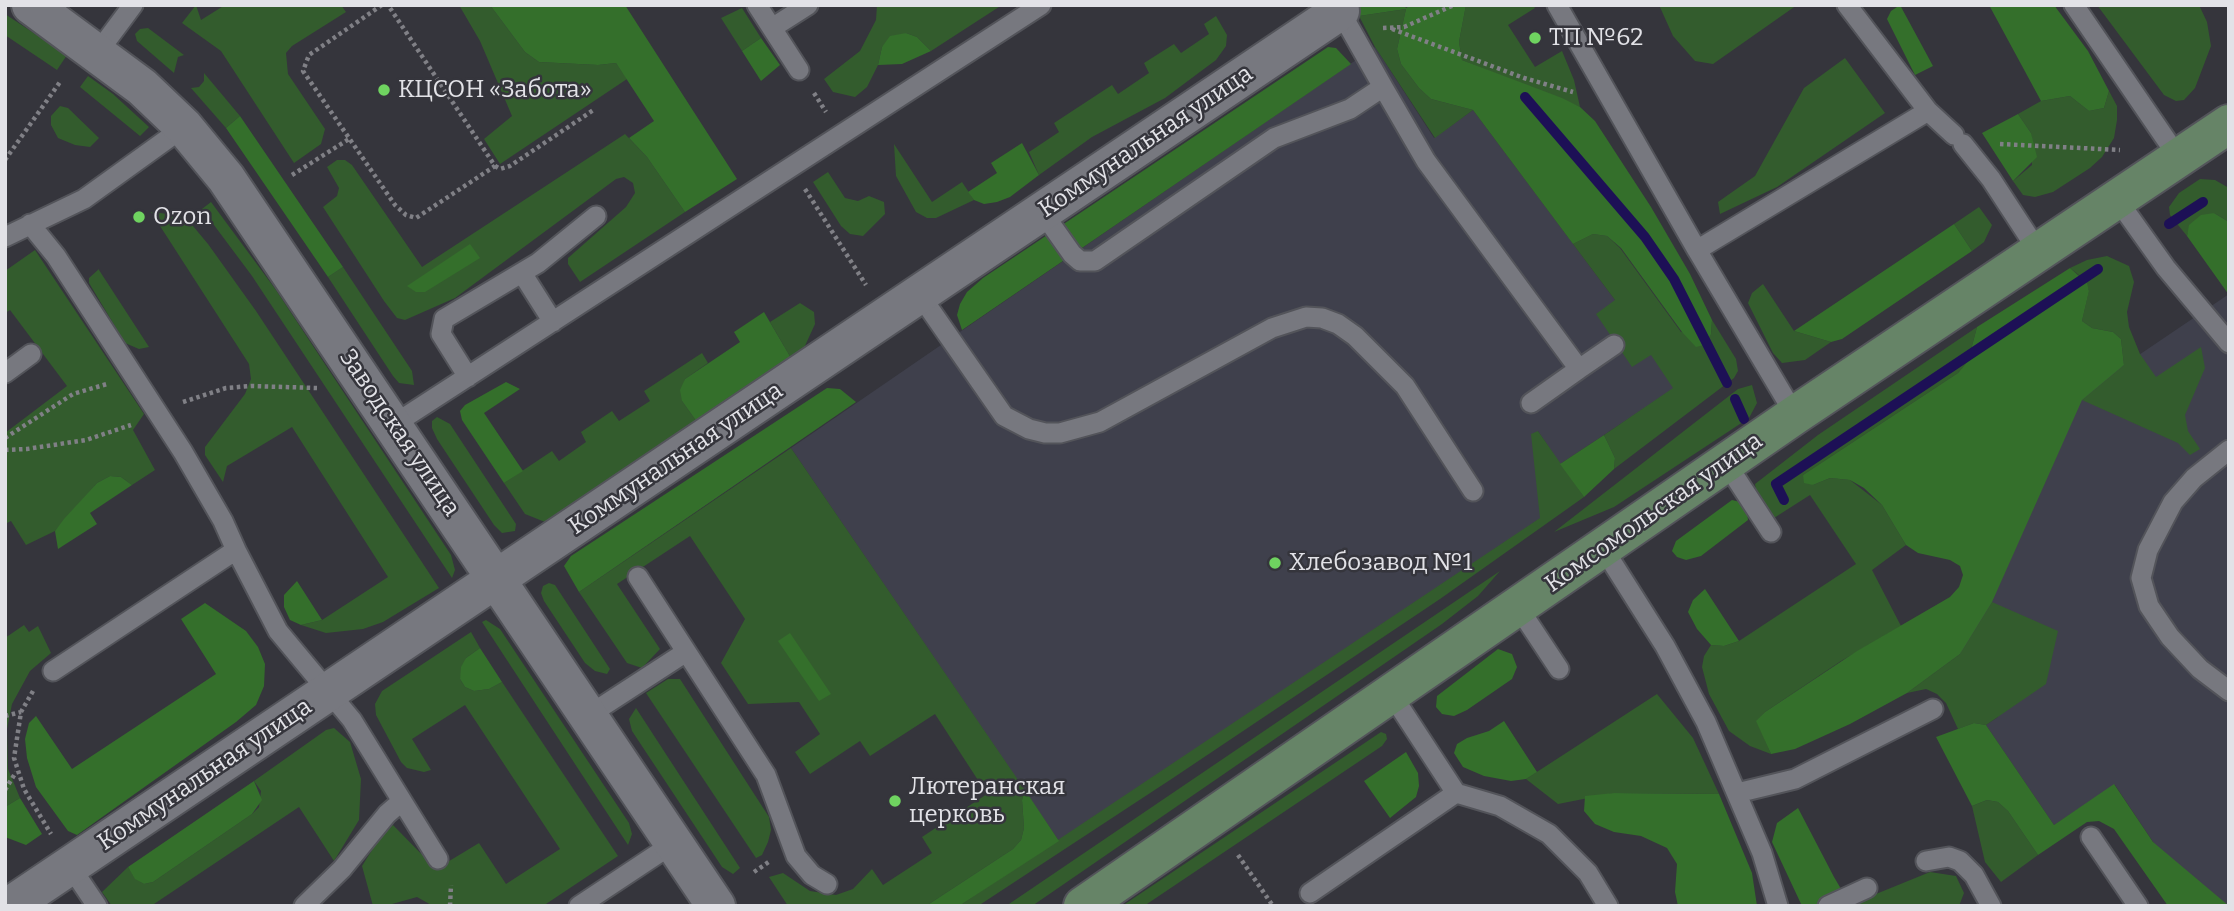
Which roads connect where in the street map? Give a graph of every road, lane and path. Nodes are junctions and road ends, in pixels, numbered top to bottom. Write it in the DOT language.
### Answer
graph roads {
  1 [pos="31,5"];
  2 [pos="133,5"];
  3 [pos="382,5"];
  4 [pos="388,5"];
  5 [pos="757,5"];
  6 [pos="808,5"];
  7 [pos="1041,5"];
  8 [pos="1454,5"];
  9 [pos="1558,5"];
  10 [pos="1847,5"];
  11 [pos="2074,5"];
  12 [pos="1342,14"];
  13 [pos="772,28"];
  14 [pos="1392,29"];
  15 [pos="99,52"];
  16 [pos="799,70"];
  17 [pos="60,82"];
  18 [pos="1383,87"];
  19 [pos="1612,97"];
  20 [pos="596,109"];
  21 [pos="1928,111"];
  22 [pos="2229,124"];
  23 [pos="184,127"];
  24 [pos="842,136"];
  25 [pos="349,139"];
  26 [pos="1958,139"];
  27 [pos="2123,150"];
  28 [pos="2178,157"];
  29 [pos="5,160"];
  30 [pos="495,166"];
  31 [pos="791,168"];
  32 [pos="292,175"];
  33 [pos="2116,198"];
  34 [pos="1043,213"];
  35 [pos="596,216"];
  36 [pos="30,224"];
  37 [pos="5,237"];
  38 [pos="1697,250"];
  39 [pos="2038,251"];
  40 [pos="522,273"];
  41 [pos="920,295"];
  42 [pos="887,318"];
  43 [pos="553,321"];
  44 [pos="2229,343"];
  45 [pos="1614,345"];
  46 [pos="31,354"];
  47 [pos="1580,369"];
  48 [pos="131,370"];
  49 [pos="5,373"];
  50 [pos="468,377"];
  51 [pos="317,388"];
  52 [pos="1531,403"];
  53 [pos="158,412"];
  54 [pos="1795,415"];
  55 [pos="393,425"];
  56 [pos="5,438"];
  57 [pos="5,450"];
  58 [pos="2229,450"];
  59 [pos="1726,463"];
  60 [pos="1473,491"];
  61 [pos="1771,532"];
  62 [pos="1603,548"];
  63 [pos="236,550"];
  64 [pos="638,577"];
  65 [pos="498,579"];
  66 [pos="1518,607"];
  67 [pos="686,652"];
  68 [pos="1559,669"];
  69 [pos="53,671"];
  70 [pos="2229,691"];
  71 [pos="328,692"];
  72 [pos="1392,695"];
  73 [pos="1933,709"];
  74 [pos="21,712"];
  75 [pos="589,715"];
  76 [pos="5,716"];
  77 [pos="16,772"];
  78 [pos="5,790"];
  79 [pos="1456,793"];
  80 [pos="1737,793"];
  81 [pos="402,801"];
  82 [pos="2091,837"];
  83 [pos="674,843"];
  84 [pos="1238,855"];
  85 [pos="438,859"];
  86 [pos="1926,861"];
  87 [pos="767,863"];
  88 [pos="70,866"];
  89 [pos="754,872"];
  90 [pos="827,884"];
  91 [pos="1867,888"];
  92 [pos="1310,893"];
  93 [pos="10,906"];
  94 [pos="97,906"];
  95 [pos="304,906"];
  96 [pos="579,906"];
  97 [pos="716,906"];
  98 [pos="1083,906"];
  99 [pos="1272,906"];
  100 [pos="1608,906"];
  101 [pos="1778,906"];
  102 [pos="1828,906"];
  103 [pos="1991,906"];
  104 [pos="2138,906"];
  1 -- 15 [label="street, Заводская улица"];
  2 -- 15 [label="lane"];
  3 -- 25 [label="path"];
  4 -- 30 [label="path"];
  5 -- 13 [label="lane"];
  6 -- 13 [label="lane"];
  7 -- 24 [label="lane"];
  8 -- 14 [label="path"];
  9 -- 19 [label="lane"];
  10 -- 21 [label="lane"];
  11 -- 28 [label="lane"];
  12 -- 14 [label="path"];
  12 -- 18 [label="lane"];
  12 -- 34 [label="street, Коммунальная улица"];
  13 -- 16 [label="lane"];
  14 -- 19 [label="path"];
  15 -- 23 [label="street, Заводская улица"];
  16 -- 24 [label="path"];
  17 -- 29 [label="path"];
  18 -- 34 [label="lane"];
  18 -- 47 [label="lane"];
  19 -- 38 [label="lane"];
  20 -- 30 [label="path"];
  21 -- 26 [label="lane"];
  21 -- 38 [label="lane"];
  22 -- 28 [label="street, Комсомольская улица"];
  23 -- 36 [label="lane"];
  23 -- 55 [label="street, Заводская улица"];
  24 -- 31 [label="lane"];
  25 -- 30 [label="path"];
  25 -- 32 [label="path"];
  26 -- 27 [label="path"];
  26 -- 39 [label="lane"];
  28 -- 33 [label="street, Комсомольская улица"];
  31 -- 42 [label="path"];
  31 -- 43 [label="lane"];
  33 -- 39 [label="street, Комсомольская улица"];
  33 -- 44 [label="lane"];
  34 -- 41 [label="street, Коммунальная улица"];
  35 -- 40 [label="lane"];
  36 -- 37 [label="lane"];
  36 -- 48 [label="lane"];
  38 -- 54 [label="lane"];
  39 -- 54 [label="street, Комсомольская улица"];
  40 -- 43 [label="lane"];
  40 -- 50 [label="lane"];
  41 -- 42 [label="street, Коммунальная улица"];
  41 -- 60 [label="lane"];
  42 -- 65 [label="street, Коммунальная улица"];
  43 -- 50 [label="lane"];
  45 -- 47 [label="lane"];
  46 -- 49 [label="lane"];
  47 -- 52 [label="lane"];
  48 -- 53 [label="lane"];
  48 -- 56 [label="path"];
  50 -- 55 [label="lane"];
  51 -- 53 [label="path"];
  53 -- 57 [label="path"];
  53 -- 63 [label="lane"];
  54 -- 59 [label="street, Комсомольская улица"];
  55 -- 65 [label="street, Заводская улица"];
  58 -- 70 [label="lane"];
  59 -- 61 [label="lane"];
  59 -- 62 [label="street, Комсомольская улица"];
  62 -- 66 [label="street, Комсомольская улица"];
  62 -- 80 [label="lane"];
  63 -- 69 [label="lane"];
  63 -- 71 [label="lane"];
  64 -- 67 [label="lane"];
  65 -- 71 [label="street, Коммунальная улица"];
  65 -- 75 [label="street, Заводская улица"];
  66 -- 68 [label="lane"];
  66 -- 72 [label="street, Комсомольская улица"];
  67 -- 75 [label="lane"];
  67 -- 90 [label="lane"];
  69 -- 74 [label="path"];
  71 -- 81 [label="lane"];
  71 -- 88 [label="street, Коммунальная улица"];
  72 -- 79 [label="lane"];
  72 -- 98 [label="street, Комсомольская улица"];
  73 -- 80 [label="lane"];
  74 -- 76 [label="path"];
  74 -- 77 [label="path"];
  75 -- 83 [label="street, Заводская улица"];
  77 -- 78 [label="path"];
  77 -- 88 [label="path"];
  79 -- 92 [label="lane"];
  79 -- 100 [label="lane"];
  80 -- 101 [label="lane"];
  81 -- 85 [label="lane"];
  81 -- 95 [label="lane"];
  82 -- 104 [label="lane"];
  83 -- 96 [label="lane"];
  83 -- 97 [label="street, Заводская улица"];
  84 -- 99 [label="path"];
  86 -- 103 [label="lane"];
  87 -- 89 [label="path"];
  88 -- 93 [label="street, Коммунальная улица"];
  88 -- 94 [label="lane"];
  91 -- 102 [label="lane"];
}
